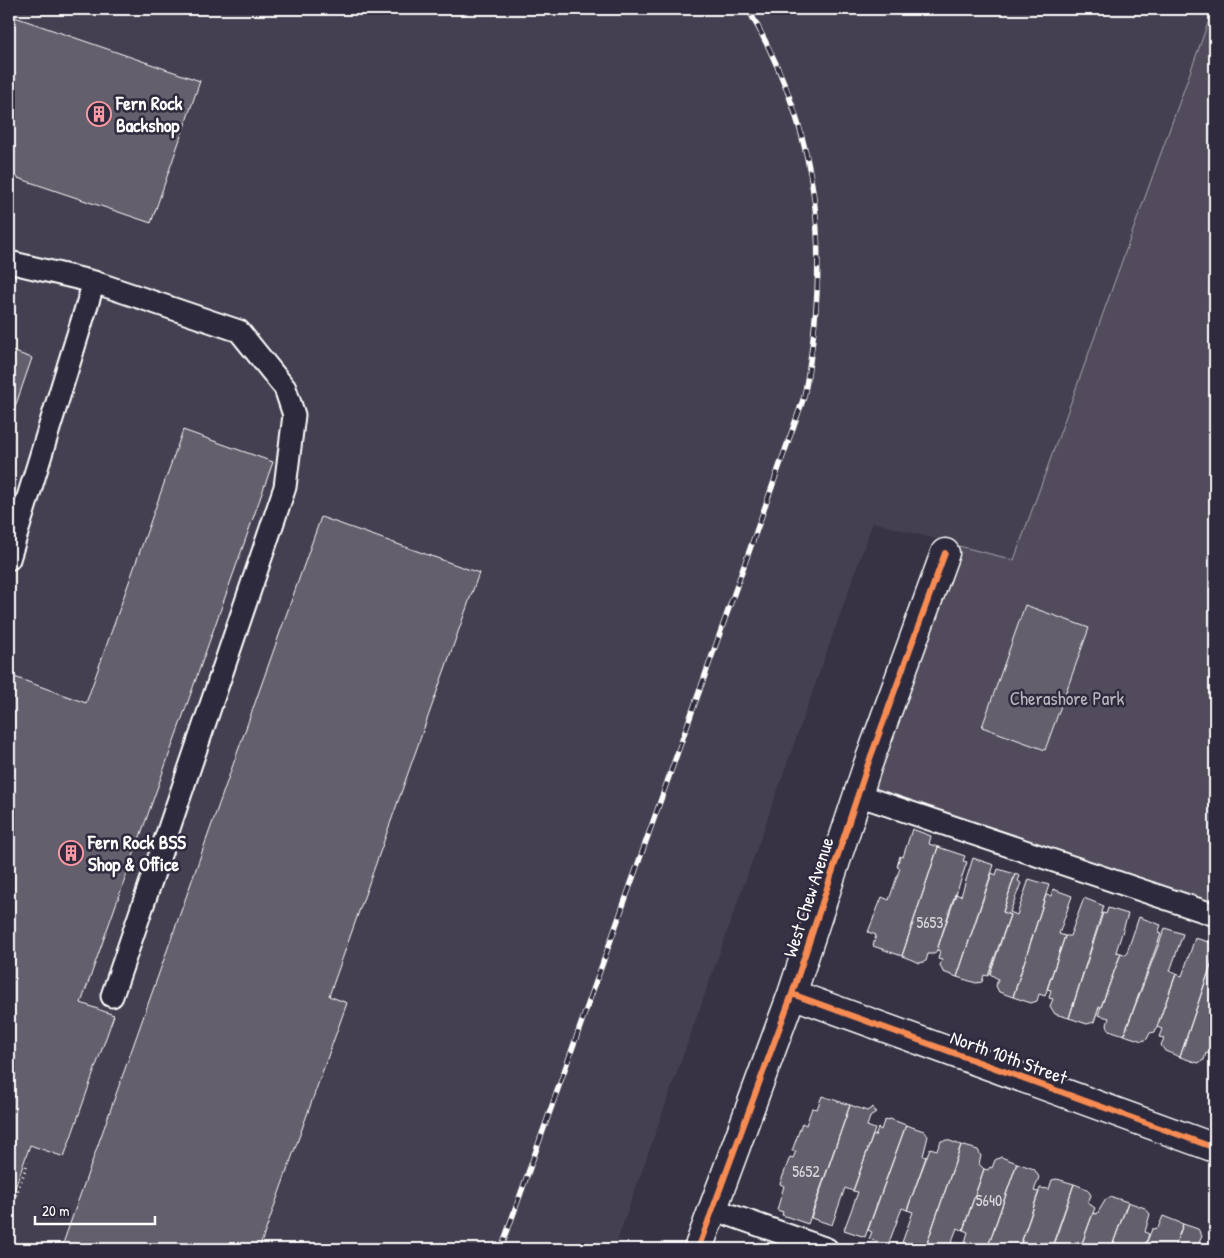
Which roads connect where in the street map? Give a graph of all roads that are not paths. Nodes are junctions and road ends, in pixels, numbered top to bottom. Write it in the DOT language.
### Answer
graph roads {
  1 [pos="9,262"];
  2 [pos="94,282"];
  3 [pos="945,552"];
  4 [pos="9,559"];
  5 [pos="858,795"];
  6 [pos="1215,915"];
  7 [pos="792,994"];
  8 [pos="112,996"];
  9 [pos="1215,1148"];
  10 [pos="713,1209"];
  11 [pos="698,1249"];
  12 [pos="827,1249"];
  1 -- 2 [label="lane"];
  2 -- 4 [label="lane"];
  2 -- 8 [label="lane"];
  3 -- 5 [label="street, West Chew Avenue"];
  5 -- 6 [label="lane"];
  5 -- 7 [label="street, West Chew Avenue"];
  7 -- 9 [label="street, North 10th Street"];
  7 -- 10 [label="street, West Chew Avenue"];
  10 -- 11 [label="street, West Chew Avenue"];
  10 -- 12 [label="lane"];
}
